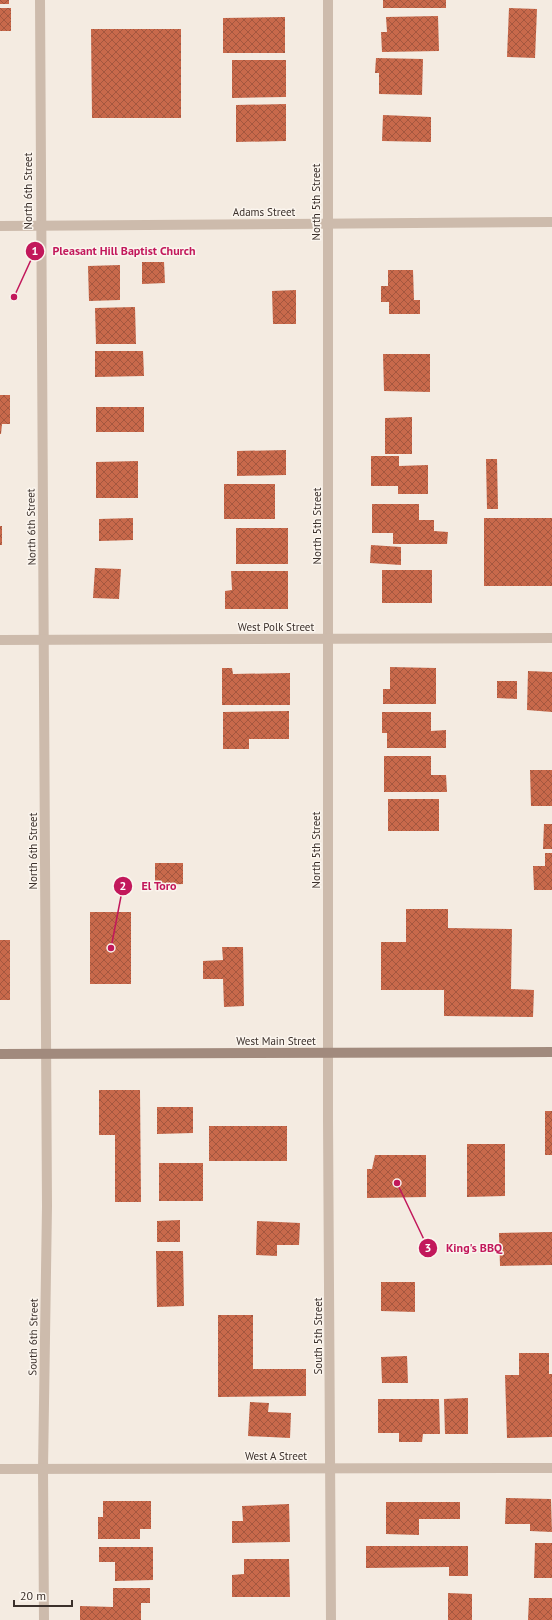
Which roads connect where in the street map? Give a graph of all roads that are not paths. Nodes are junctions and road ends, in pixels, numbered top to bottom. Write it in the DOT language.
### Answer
graph roads {
  1 [pos="40,0"];
  2 [pos="328,0"];
  3 [pos="552,222"];
  4 [pos="328,224"];
  5 [pos="0,226"];
  6 [pos="40,226"];
  7 [pos="552,638"];
  8 [pos="329,639"];
  9 [pos="0,640"];
  10 [pos="44,640"];
  11 [pos="552,1052"];
  12 [pos="329,1053"];
  13 [pos="0,1054"];
  14 [pos="46,1054"];
  15 [pos="330,1468"];
  16 [pos="552,1468"];
  17 [pos="0,1469"];
  18 [pos="43,1469"];
  19 [pos="44,1620"];
  20 [pos="331,1620"];
  1 -- 6 [label="street, North 6th Street"];
  2 -- 4 [label="street, North 5th Street"];
  3 -- 4 [label="street, Adams Street"];
  4 -- 6 [label="street, Adams Street"];
  4 -- 8 [label="street, North 5th Street"];
  5 -- 6 [label="street, Adams Street"];
  6 -- 10 [label="street, North 6th Street"];
  7 -- 8 [label="street, West Polk Street"];
  8 -- 10 [label="street, West Polk Street"];
  8 -- 12 [label="street, North 5th Street"];
  9 -- 10 [label="street, West Polk Street"];
  10 -- 14 [label="street, North 6th Street"];
  11 -- 12 [label="main road, West Main Street"];
  12 -- 14 [label="main road, West Main Street"];
  12 -- 15 [label="street, South 5th Street"];
  13 -- 14 [label="main road, West Main Street"];
  14 -- 18 [label="street, South 6th Street"];
  15 -- 16 [label="street, West A Street"];
  15 -- 18 [label="street, West A Street"];
  15 -- 20 [label="street, South 5th Street"];
  17 -- 18 [label="street, West A Street"];
  18 -- 19 [label="street, South 6th Street"];
}
